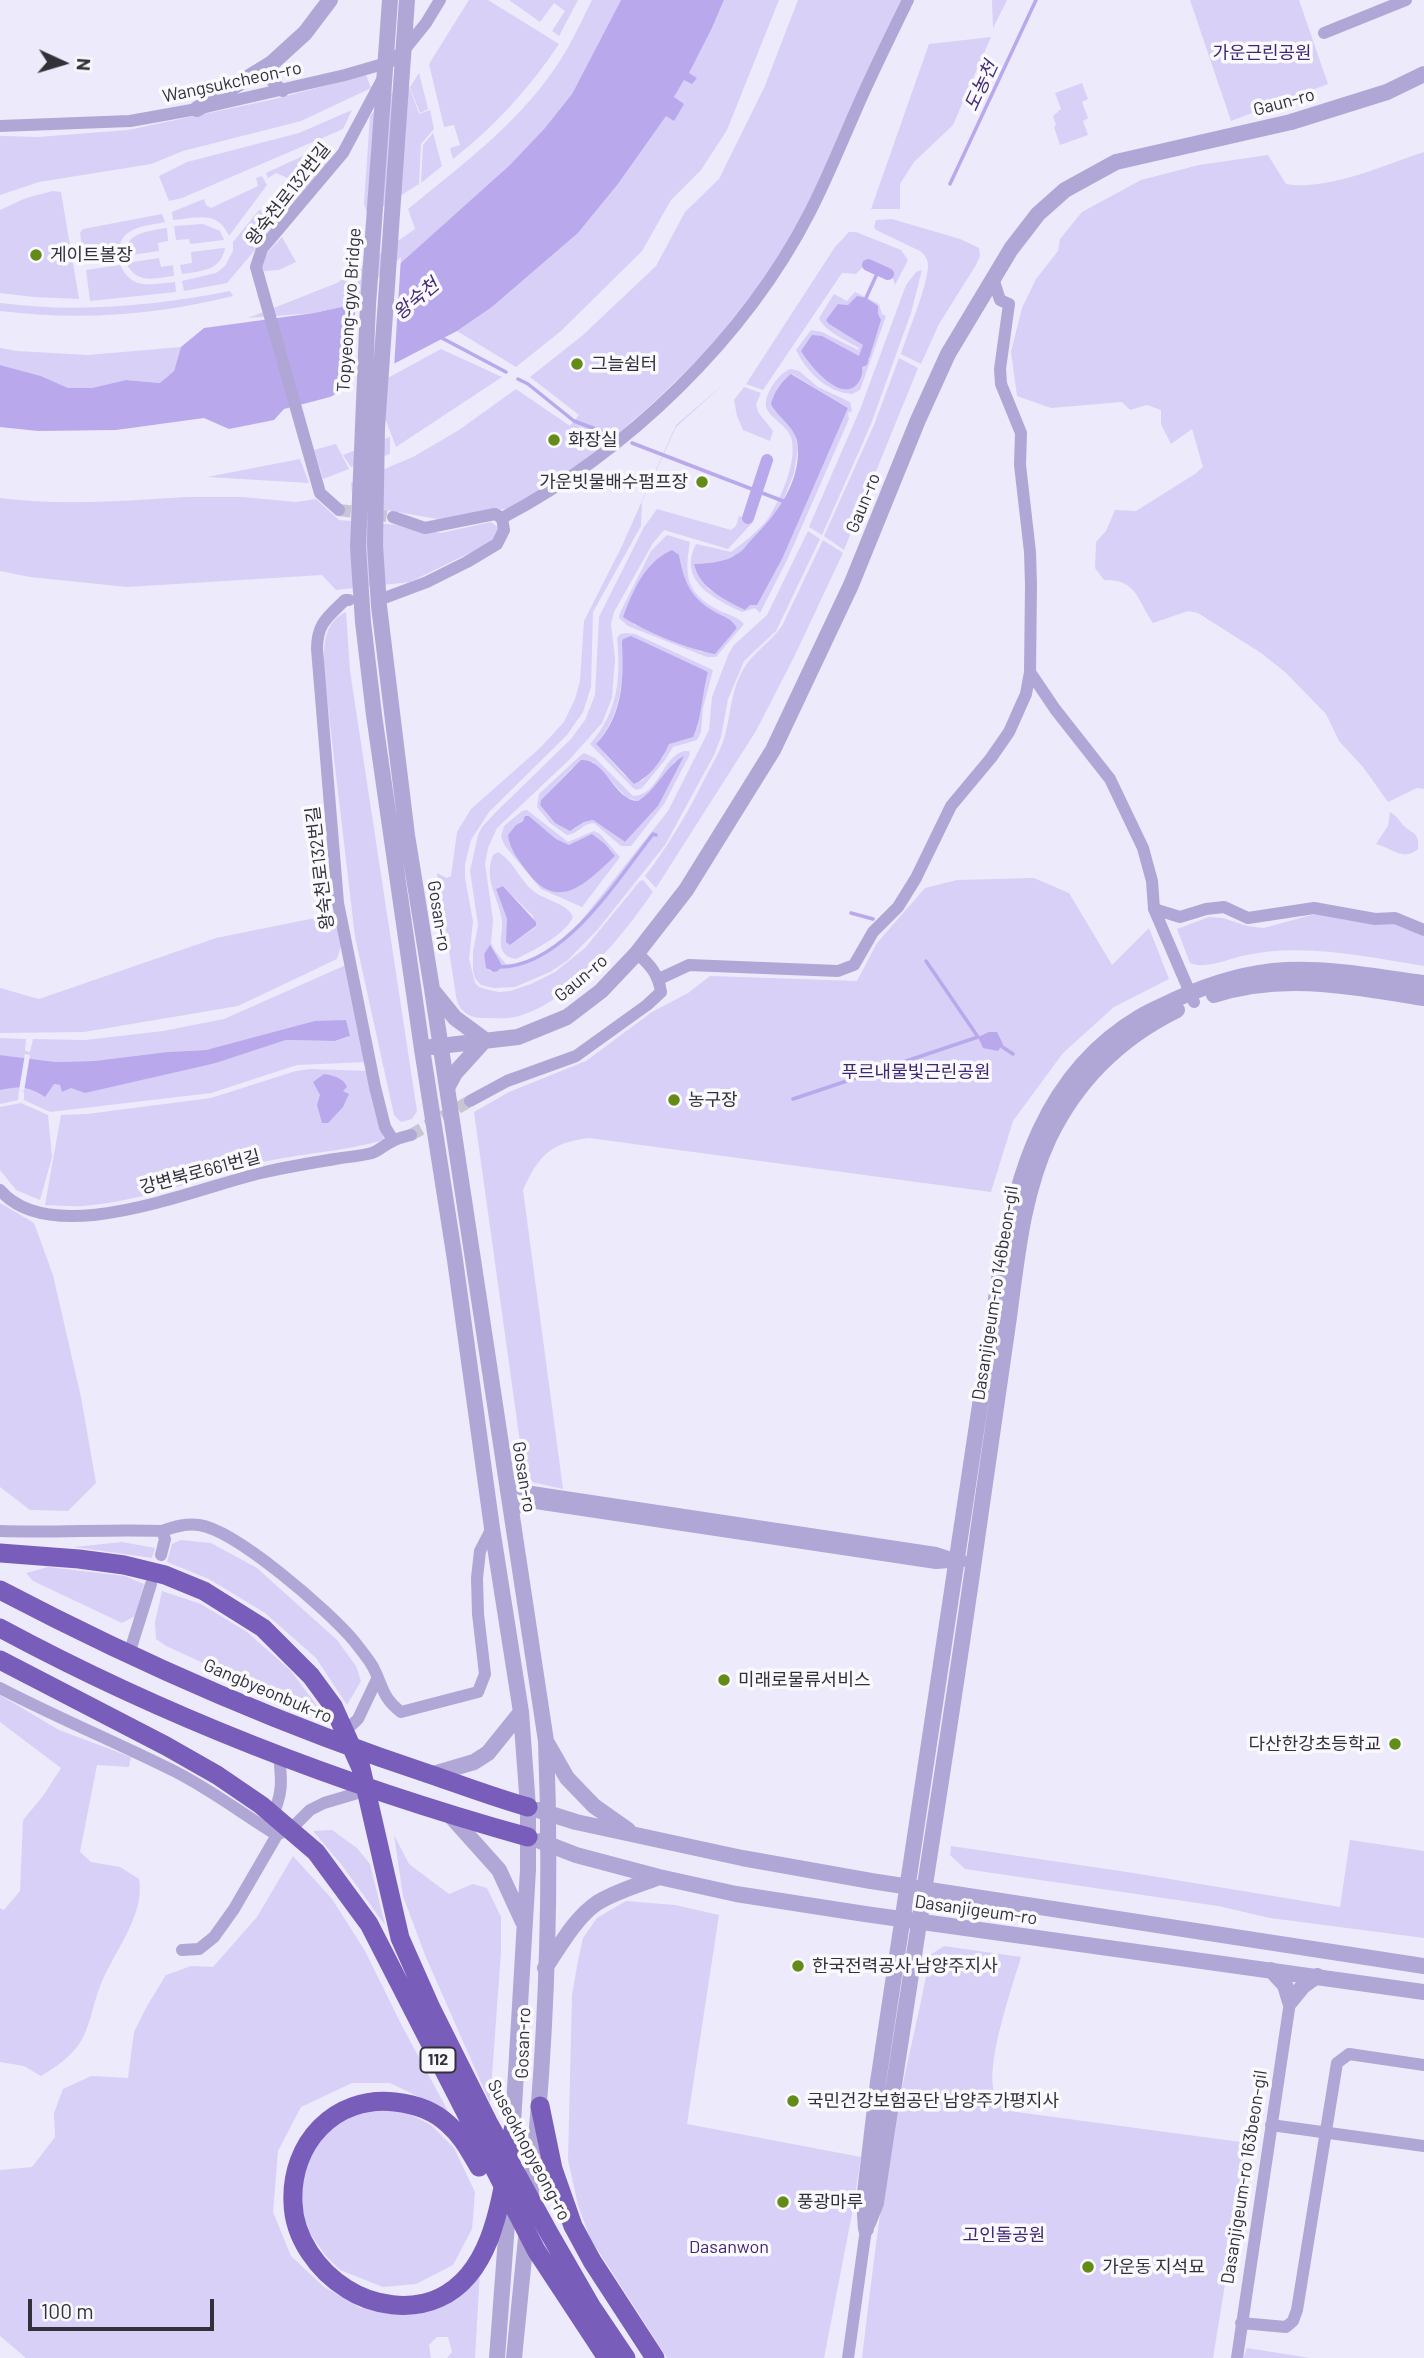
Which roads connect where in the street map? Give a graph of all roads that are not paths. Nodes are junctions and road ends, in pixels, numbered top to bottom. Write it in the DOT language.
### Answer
graph roads {
  1 [pos="330,0"];
  2 [pos="390,0"];
  3 [pos="407,0"];
  4 [pos="439,0"];
  5 [pos="908,0"];
  6 [pos="1406,0"];
  7 [pos="1324,33"];
  8 [pos="390,62"];
  9 [pos="272,63"];
  10 [pos="1424,74"];
  11 [pos="283,90"];
  12 [pos="197,109"];
  13 [pos="0,126"];
  14 [pos="993,278"];
  15 [pos="339,510"];
  16 [pos="393,517"];
  17 [pos="502,518"];
  18 [pos="349,600"];
  19 [pos="383,602"];
  20 [pos="363,622"];
  21 [pos="1030,672"];
  22 [pos="1154,909"];
  23 [pos="1424,930"];
  24 [pos="637,953"];
  25 [pos="659,979"];
  26 [pos="1424,983"];
  27 [pos="432,989"];
  28 [pos="1192,998"];
  29 [pos="1424,998"];
  30 [pos="485,1040"];
  31 [pos="439,1046"];
  32 [pos="422,1049"];
  33 [pos="447,1088"];
  34 [pos="470,1101"];
  35 [pos="411,1135"];
  36 [pos="393,1140"];
  37 [pos="0,1190"];
  38 [pos="505,1482"];
  39 [pos="511,1515"];
  40 [pos="492,1528"];
  41 [pos="0,1531"];
  42 [pos="162,1531"];
  43 [pos="0,1553"];
  44 [pos="161,1555"];
  45 [pos="958,1560"];
  46 [pos="974,1562"];
  47 [pos="151,1584"];
  48 [pos="0,1591"];
  49 [pos="0,1628"];
  50 [pos="129,1654"];
  51 [pos="0,1660"];
  52 [pos="377,1679"];
  53 [pos="0,1688"];
  54 [pos="521,1712"];
  55 [pos="546,1741"];
  56 [pos="334,1742"];
  57 [pos="279,1755"];
  58 [pos="430,1775"];
  59 [pos="370,1789"];
  60 [pos="538,1810"];
  61 [pos="448,1813"];
  62 [pos="272,1831"];
  63 [pos="632,1834"];
  64 [pos="537,1840"];
  65 [pos="659,1877"];
  66 [pos="917,1889"];
  67 [pos="912,1920"];
  68 [pos="525,1926"];
  69 [pos="182,1950"];
  70 [pos="399,1959"];
  71 [pos="1424,1966"];
  72 [pos="545,1968"];
  73 [pos="1271,1970"];
  74 [pos="1317,1976"];
  75 [pos="1424,1992"];
  76 [pos="1290,2002"];
  77 [pos="1424,2065"];
  78 [pos="540,2106"];
  79 [pos="1271,2124"];
  80 [pos="513,2130"];
  81 [pos="1324,2132"];
  82 [pos="1424,2146"];
  83 [pos="484,2163"];
  84 [pos="866,2229"];
  85 [pos="1241,2323"];
  86 [pos="497,2358"];
  87 [pos="514,2358"];
  88 [pos="607,2358"];
  89 [pos="626,2358"];
  90 [pos="655,2358"];
  91 [pos="848,2358"];
  92 [pos="1237,2358"];
  1 -- 9 [label="street"];
  2 -- 20 [label="street, Topyeong-gyo Bridge"];
  3 -- 19 [label="street, Topyeong-gyo Bridge"];
  4 -- 8 [label="street"];
  5 -- 17 [label="street"];
  6 -- 7 [label="street"];
  8 -- 11 [label="street, Wangsukcheon-ro"];
  8 -- 15 [label="street, 왕숙천로132번길"];
  9 -- 11 [label="street"];
  9 -- 12 [label="street"];
  10 -- 14 [label="street, Gaun-ro"];
  11 -- 12 [label="street, Wangsukcheon-ro"];
  12 -- 13 [label="street, Wangsukcheon-ro"];
  14 -- 21 [label="street"];
  14 -- 24 [label="street, Gaun-ro"];
  16 -- 17 [label="street"];
  17 -- 19 [label="street"];
  18 -- 36 [label="street, 왕숙천로132번길"];
  19 -- 27 [label="street, Gosan-ro"];
  20 -- 32 [label="street, Gosan-ro"];
  21 -- 22 [label="street"];
  21 -- 25 [label="street"];
  22 -- 23 [label="street"];
  22 -- 28 [label="street"];
  24 -- 25 [label="street"];
  24 -- 30 [label="street, Gaun-ro"];
  25 -- 34 [label="street"];
  26 -- 28 [label="street, Dasanjigeum-ro 146beon-gil"];
  27 -- 30 [label="street"];
  27 -- 31 [label="street, Gosan-ro"];
  28 -- 29 [label="street, Dasanjigeum-ro 146beon-gil"];
  28 -- 45 [label="street, Dasanjigeum-ro 146beon-gil"];
  28 -- 46 [label="street, Dasanjigeum-ro 146beon-gil"];
  30 -- 31 [label="street, Gaun-ro"];
  30 -- 33 [label="street"];
  31 -- 32 [label="street, Gaun-ro"];
  31 -- 33 [label="street, Gosan-ro"];
  32 -- 40 [label="street, Gosan-ro"];
  33 -- 38 [label="street, Gosan-ro"];
  35 -- 36 [label="street, 강변북로661번길"];
  36 -- 37 [label="street, 강변북로661번길"];
  38 -- 39 [label="street, Gosan-ro"];
  38 -- 45 [label="street"];
  39 -- 45 [label="street"];
  39 -- 55 [label="street, Gosan-ro"];
  40 -- 52 [label="street"];
  40 -- 54 [label="street, Gosan-ro"];
  41 -- 42 [label="street"];
  42 -- 44 [label="street"];
  42 -- 52 [label="street"];
  43 -- 70 [label="highway"];
  45 -- 46 [label="street"];
  45 -- 66 [label="street, Dasanjigeum-ro 146beon-gil"];
  46 -- 66 [label="street, Dasanjigeum-ro 146beon-gil"];
  47 -- 50 [label="street"];
  48 -- 50 [label="highway, Gangbyeonbuk-ro"];
  49 -- 57 [label="highway"];
  50 -- 56 [label="highway, Gangbyeonbuk-ro"];
  51 -- 70 [label="highway"];
  52 -- 56 [label="street"];
  53 -- 62 [label="street"];
  54 -- 58 [label="street"];
  54 -- 60 [label="street, Gosan-ro"];
  55 -- 60 [label="street, Gosan-ro"];
  55 -- 63 [label="street"];
  56 -- 58 [label="highway, Gangbyeonbuk-ro"];
  57 -- 59 [label="highway"];
  57 -- 62 [label="street"];
  58 -- 60 [label="highway, Gangbyeonbuk-ro"];
  59 -- 61 [label="highway"];
  59 -- 62 [label="street"];
  60 -- 63 [label="street, Dasanjigeum-ro"];
  60 -- 64 [label="street, Gosan-ro"];
  61 -- 64 [label="highway"];
  61 -- 68 [label="street"];
  62 -- 69 [label="street"];
  63 -- 66 [label="street, Dasanjigeum-ro"];
  64 -- 65 [label="street, Dasanjigeum-ro"];
  64 -- 68 [label="street, Gosan-ro"];
  64 -- 72 [label="street, Gosan-ro"];
  65 -- 67 [label="street, Dasanjigeum-ro"];
  65 -- 72 [label="street"];
  66 -- 67 [label="street"];
  66 -- 71 [label="street, Dasanjigeum-ro"];
  67 -- 73 [label="street, Dasanjigeum-ro"];
  67 -- 84 [label="street"];
  68 -- 80 [label="street, Gosan-ro"];
  70 -- 83 [label="highway, 112"];
  70 -- 89 [label="highway, Suseokhopyeong-ro / 112"];
  72 -- 78 [label="street, Gosan-ro"];
  73 -- 74 [label="street, Dasanjigeum-ro"];
  73 -- 76 [label="street"];
  74 -- 75 [label="street, Dasanjigeum-ro"];
  74 -- 76 [label="street"];
  76 -- 79 [label="street, Dasanjigeum-ro 163beon-gil"];
  77 -- 81 [label="street"];
  78 -- 87 [label="street, Gosan-ro"];
  78 -- 90 [label="highway"];
  79 -- 81 [label="street"];
  79 -- 85 [label="street, Dasanjigeum-ro 163beon-gil"];
  80 -- 83 [label="highway"];
  80 -- 86 [label="street, Gosan-ro"];
  81 -- 82 [label="street"];
  81 -- 85 [label="street"];
  83 -- 88 [label="highway"];
  84 -- 91 [label="street"];
  85 -- 92 [label="street, Dasanjigeum-ro 163beon-gil"];
}
